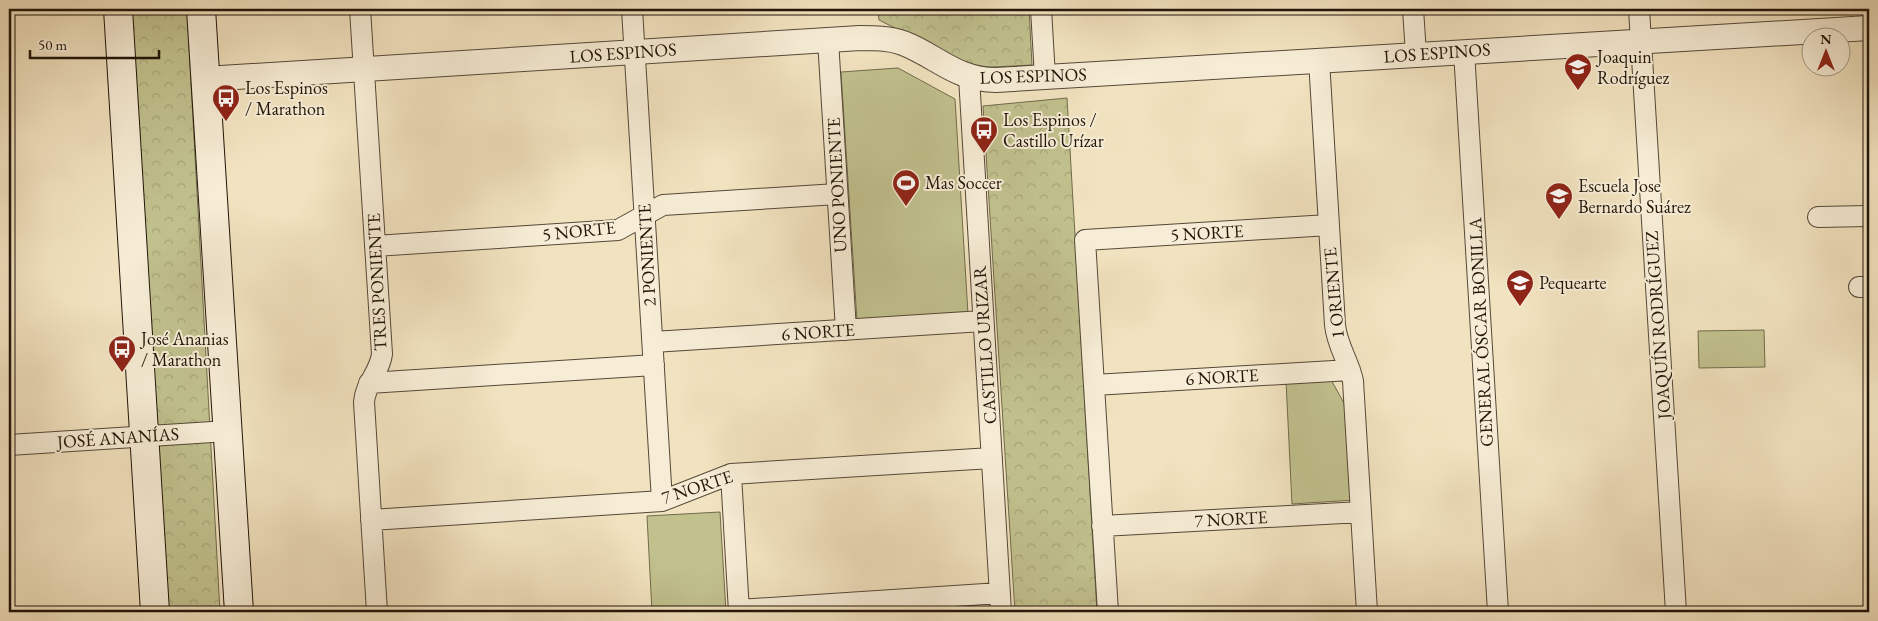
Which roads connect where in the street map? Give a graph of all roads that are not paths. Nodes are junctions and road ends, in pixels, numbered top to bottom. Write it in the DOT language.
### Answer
graph roads {
  1 [pos="118,9"];
  2 [pos="201,9"];
  3 [pos="360,9"];
  4 [pos="632,9"];
  5 [pos="1040,9"];
  6 [pos="1413,9"];
  7 [pos="1639,9"];
  8 [pos="1869,28"];
  9 [pos="828,40"];
  10 [pos="1641,40"];
  11 [pos="1464,51"];
  12 [pos="635,52"];
  13 [pos="1416,54"];
  14 [pos="1318,60"];
  15 [pos="364,69"];
  16 [pos="1045,77"];
  17 [pos="969,78"];
  18 [pos="205,79"];
  19 [pos="838,194"];
  20 [pos="645,215"];
  21 [pos="1869,216"];
  22 [pos="1818,217"];
  23 [pos="1329,225"];
  24 [pos="375,246"];
  25 [pos="984,321"];
  26 [pos="846,330"];
  27 [pos="652,342"];
  28 [pos="654,365"];
  29 [pos="1350,370"];
  30 [pos="369,383"];
  31 [pos="1094,385"];
  32 [pos="228,431"];
  33 [pos="144,436"];
  34 [pos="9,445"];
  35 [pos="992,458"];
  36 [pos="732,474"];
  37 [pos="662,501"];
  38 [pos="1361,512"];
  39 [pos="372,520"];
  40 [pos="1102,526"];
  41 [pos="1001,603"];
  42 [pos="739,611"];
  43 [pos="155,612"];
  44 [pos="239,612"];
  45 [pos="378,612"];
  46 [pos="1108,612"];
  47 [pos="1367,612"];
  48 [pos="1498,612"];
  49 [pos="1676,612"];
  1 -- 33 [label="main road"];
  2 -- 18 [label="main road"];
  3 -- 15 [label="street, TRES PONIENTE"];
  4 -- 12 [label="street, 2 PONIENTE"];
  5 -- 16 [label="street"];
  6 -- 13 [label="street"];
  7 -- 10 [label="street, JOAQUÍN RODRÍGUEZ"];
  8 -- 10 [label="street, LOS ESPINOS"];
  9 -- 12 [label="street, LOS ESPINOS"];
  9 -- 17 [label="street, LOS ESPINOS"];
  9 -- 19 [label="street, UNO PONIENTE"];
  10 -- 11 [label="street, LOS ESPINOS"];
  10 -- 49 [label="street, JOAQUÍN RODRÍGUEZ"];
  11 -- 13 [label="street, LOS ESPINOS"];
  11 -- 48 [label="street, GENERAL ÓSCAR BONILLA"];
  12 -- 15 [label="street, LOS ESPINOS"];
  12 -- 20 [label="street, 2 PONIENTE"];
  13 -- 14 [label="street, LOS ESPINOS"];
  14 -- 16 [label="street, LOS ESPINOS"];
  14 -- 23 [label="street, 1 ORIENTE"];
  15 -- 18 [label="street, LOS ESPINOS"];
  15 -- 24 [label="street, TRES PONIENTE"];
  16 -- 17 [label="street, LOS ESPINOS"];
  17 -- 25 [label="street, CASTILLO URIZAR"];
  18 -- 32 [label="main road"];
  19 -- 20 [label="street, 5 NORTE"];
  19 -- 26 [label="street, UNO PONIENTE"];
  20 -- 24 [label="street, 5 NORTE"];
  20 -- 27 [label="street, 2 PONIENTE"];
  21 -- 22 [label="street"];
  23 -- 29 [label="street, 1 ORIENTE"];
  23 -- 31 [label="street, 5 NORTE"];
  24 -- 30 [label="street, TRES PONIENTE"];
  25 -- 26 [label="street, 6 NORTE"];
  25 -- 35 [label="street, CASTILLO URIZAR"];
  26 -- 27 [label="street, 6 NORTE"];
  27 -- 28 [label="street, 2 PONIENTE"];
  28 -- 30 [label="street"];
  28 -- 37 [label="street, 2 PONIENTE"];
  29 -- 31 [label="street, 6 NORTE"];
  29 -- 38 [label="street, 1 ORIENTE"];
  30 -- 39 [label="street, TRES PONIENTE"];
  31 -- 40 [label="street"];
  32 -- 33 [label="street, JOSÉ ANANÍAS"];
  32 -- 44 [label="main road"];
  33 -- 34 [label="street, JOSÉ ANANÍAS"];
  33 -- 43 [label="main road"];
  35 -- 36 [label="street, 7 NORTE"];
  35 -- 41 [label="street, CASTILLO URIZAR"];
  36 -- 37 [label="street, 7 NORTE"];
  36 -- 42 [label="street"];
  37 -- 39 [label="street, 7 NORTE"];
  38 -- 40 [label="street, 7 NORTE"];
  38 -- 47 [label="street, 1 ORIENTE"];
  39 -- 45 [label="street, TRES PONIENTE"];
  40 -- 46 [label="street"];
  41 -- 42 [label="street"];
}
